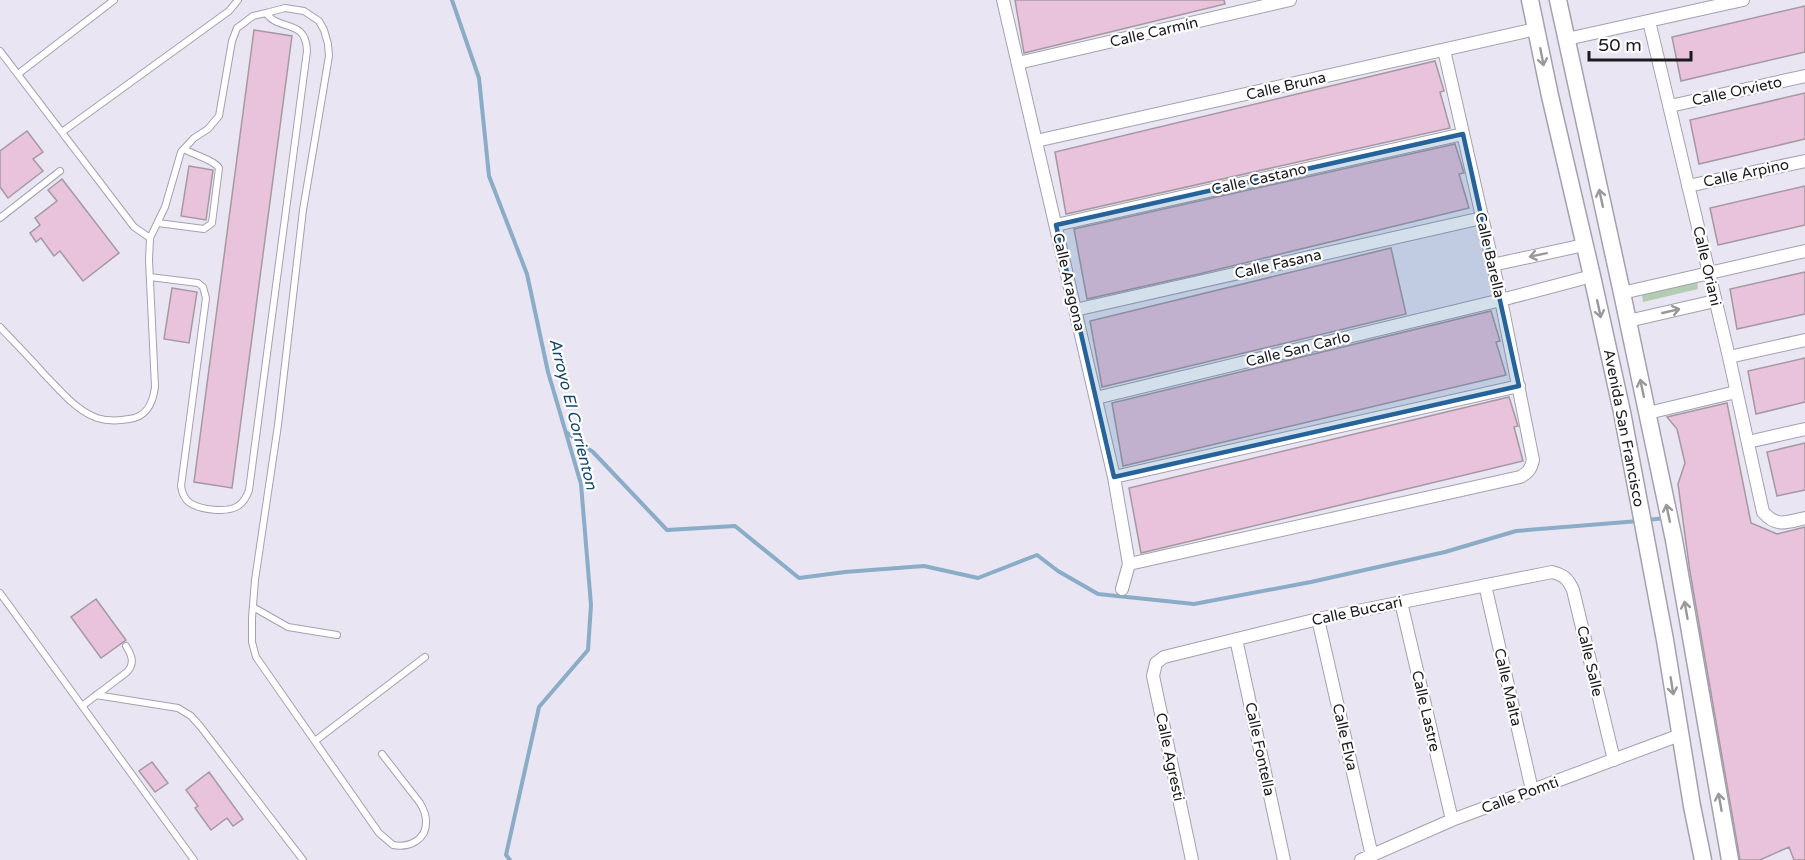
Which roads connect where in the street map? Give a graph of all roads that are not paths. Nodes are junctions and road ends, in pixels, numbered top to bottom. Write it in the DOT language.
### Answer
graph roads {
  1 [pos="114,0"];
  2 [pos="238,0"];
  3 [pos="1004,0"];
  4 [pos="1290,0"];
  5 [pos="1530,0"];
  6 [pos="1558,0"];
  7 [pos="1743,0"];
  8 [pos="266,13"];
  9 [pos="1649,21"];
  10 [pos="1536,29"];
  11 [pos="1567,39"];
  12 [pos="1444,50"];
  13 [pos="0,51"];
  14 [pos="1018,63"];
  15 [pos="18,74"];
  16 [pos="1805,76"];
  17 [pos="1578,90"];
  18 [pos="1550,96"];
  19 [pos="1670,106"];
  20 [pos="62,132"];
  21 [pos="1463,134"];
  22 [pos="1036,141"];
  23 [pos="184,148"];
  24 [pos="1805,160"];
  25 [pos="60,171"];
  26 [pos="1688,186"];
  27 [pos="0,207"];
  28 [pos="3,216"];
  29 [pos="1482,219"];
  30 [pos="158,223"];
  31 [pos="1056,225"];
  32 [pos="150,238"];
  33 [pos="1584,245"];
  34 [pos="1805,251"];
  35 [pos="1492,265"];
  36 [pos="1708,273"];
  37 [pos="1592,276"];
  38 [pos="150,277"];
  39 [pos="1622,293"];
  40 [pos="1501,300"];
  41 [pos="1715,301"];
  42 [pos="1075,310"];
  43 [pos="1628,321"];
  44 [pos="0,327"];
  45 [pos="1805,340"];
  46 [pos="1729,357"];
  47 [pos="1519,386"];
  48 [pos="1736,392"];
  49 [pos="1096,398"];
  50 [pos="1648,413"];
  51 [pos="1805,429"];
  52 [pos="1748,442"];
  53 [pos="1114,477"];
  54 [pos="1805,518"];
  55 [pos="1129,564"];
  56 [pos="1552,572"];
  57 [pos="1485,585"];
  58 [pos="1122,589"];
  59 [pos="0,593"];
  60 [pos="1401,602"];
  61 [pos="253,607"];
  62 [pos="1318,619"];
  63 [pos="337,635"];
  64 [pos="1236,639"];
  65 [pos="126,646"];
  66 [pos="425,657"];
  67 [pos="1164,657"];
  68 [pos="96,695"];
  69 [pos="82,706"];
  70 [pos="1680,735"];
  71 [pos="315,741"];
  72 [pos="382,754"];
  73 [pos="1614,760"];
  74 [pos="1532,790"];
  75 [pos="1452,820"];
  76 [pos="1366,858"];
  77 [pos="194,860"];
  78 [pos="303,860"];
  79 [pos="1192,860"];
  80 [pos="1284,860"];
  81 [pos="1703,860"];
  82 [pos="1730,860"];
  1 -- 15 [label="lane"];
  2 -- 20 [label="lane"];
  3 -- 14 [label="street, Calle Aragona"];
  4 -- 14 [label="street, Calle Carmín"];
  5 -- 10 [label="street, Avenida San Francisco"];
  6 -- 11 [label="street, Avenida San Francisco"];
  7 -- 9 [label="street"];
  8 -- 23 [label="lane"];
  8 -- 38 [label="lane"];
  8 -- 61 [label="lane"];
  9 -- 11 [label="street"];
  9 -- 19 [label="street, Calle Oriani"];
  10 -- 12 [label="street, Calle Bruna"];
  10 -- 18 [label="street, Avenida San Francisco, one-way"];
  11 -- 17 [label="street, Avenida San Francisco"];
  12 -- 21 [label="street, Calle Barella"];
  12 -- 22 [label="street, Calle Bruna"];
  13 -- 15 [label="lane"];
  14 -- 22 [label="street, Calle Aragona"];
  15 -- 20 [label="lane"];
  16 -- 19 [label="street, Calle Orvieto"];
  17 -- 18 [label="street"];
  39 -- 17 [label="street, Avenida San Francisco, one-way"];
  18 -- 33 [label="street, Avenida San Francisco"];
  19 -- 26 [label="street, Calle Oriani"];
  20 -- 32 [label="lane"];
  21 -- 29 [label="street, Calle Barella"];
  21 -- 31 [label="street, Calle Castano"];
  22 -- 31 [label="street, Calle Aragona"];
  23 -- 30 [label="lane"];
  23 -- 30 [label="lane"];
  24 -- 26 [label="street, Calle Arpino"];
  25 -- 28 [label="lane"];
  26 -- 36 [label="street, Calle Oriani"];
  27 -- 28 [label="lane"];
  29 -- 35 [label="street, Calle Barella"];
  29 -- 42 [label="street, Calle Fasana"];
  30 -- 32 [label="lane"];
  31 -- 42 [label="street, Calle Aragona"];
  32 -- 38 [label="lane"];
  33 -- 35 [label="street, one-way"];
  33 -- 37 [label="street, Avenida San Francisco"];
  34 -- 36 [label="street"];
  35 -- 40 [label="street, Calle Barella"];
  36 -- 39 [label="street"];
  36 -- 41 [label="street, Calle Oriani"];
  37 -- 40 [label="street, Calle San Carlo"];
  37 -- 70 [label="street, Avenida San Francisco, one-way"];
  38 -- 44 [label="lane"];
  39 -- 43 [label="street, Avenida San Francisco"];
  40 -- 47 [label="street, Calle Barella"];
  40 -- 49 [label="street, Calle San Carlo"];
  43 -- 41 [label="street, one-way"];
  41 -- 46 [label="street, Calle Oriani"];
  42 -- 49 [label="street, Calle Aragona"];
  50 -- 43 [label="street, Avenida San Francisco, one-way"];
  45 -- 46 [label="street"];
  46 -- 48 [label="street, Calle Oriani"];
  47 -- 53 [label="street"];
  47 -- 55 [label="street, Calle Barella"];
  48 -- 50 [label="street"];
  48 -- 52 [label="street, Calle Oriani"];
  49 -- 53 [label="street, Calle Aragona"];
  82 -- 50 [label="street, Avenida San Francisco, one-way"];
  51 -- 52 [label="street"];
  52 -- 54 [label="street, Calle Oriani"];
  53 -- 55 [label="street, Calle Aragona"];
  55 -- 58 [label="street"];
  56 -- 57 [label="street, Calle Buccari"];
  56 -- 73 [label="street, Calle Salle"];
  57 -- 60 [label="street, Calle Buccari"];
  57 -- 74 [label="street, Calle Malta"];
  59 -- 69 [label="lane"];
  60 -- 62 [label="street, Calle Buccari"];
  60 -- 75 [label="street, Calle Lastre"];
  61 -- 63 [label="lane"];
  61 -- 71 [label="lane"];
  62 -- 64 [label="street, Calle Buccari"];
  62 -- 76 [label="street, Calle Elva"];
  64 -- 67 [label="street, Calle Buccari"];
  64 -- 80 [label="street, Calle Fontella"];
  65 -- 68 [label="lane"];
  66 -- 71 [label="lane"];
  67 -- 79 [label="street, Calle Agresti"];
  68 -- 69 [label="lane"];
  68 -- 78 [label="lane"];
  69 -- 77 [label="lane"];
  70 -- 73 [label="street, Calle Pomti"];
  70 -- 81 [label="street, Avenida San Francisco"];
  71 -- 72 [label="lane"];
  73 -- 74 [label="street, Calle Pomti"];
  74 -- 75 [label="street, Calle Pomti"];
  75 -- 76 [label="street, Calle Pomti"];
}
